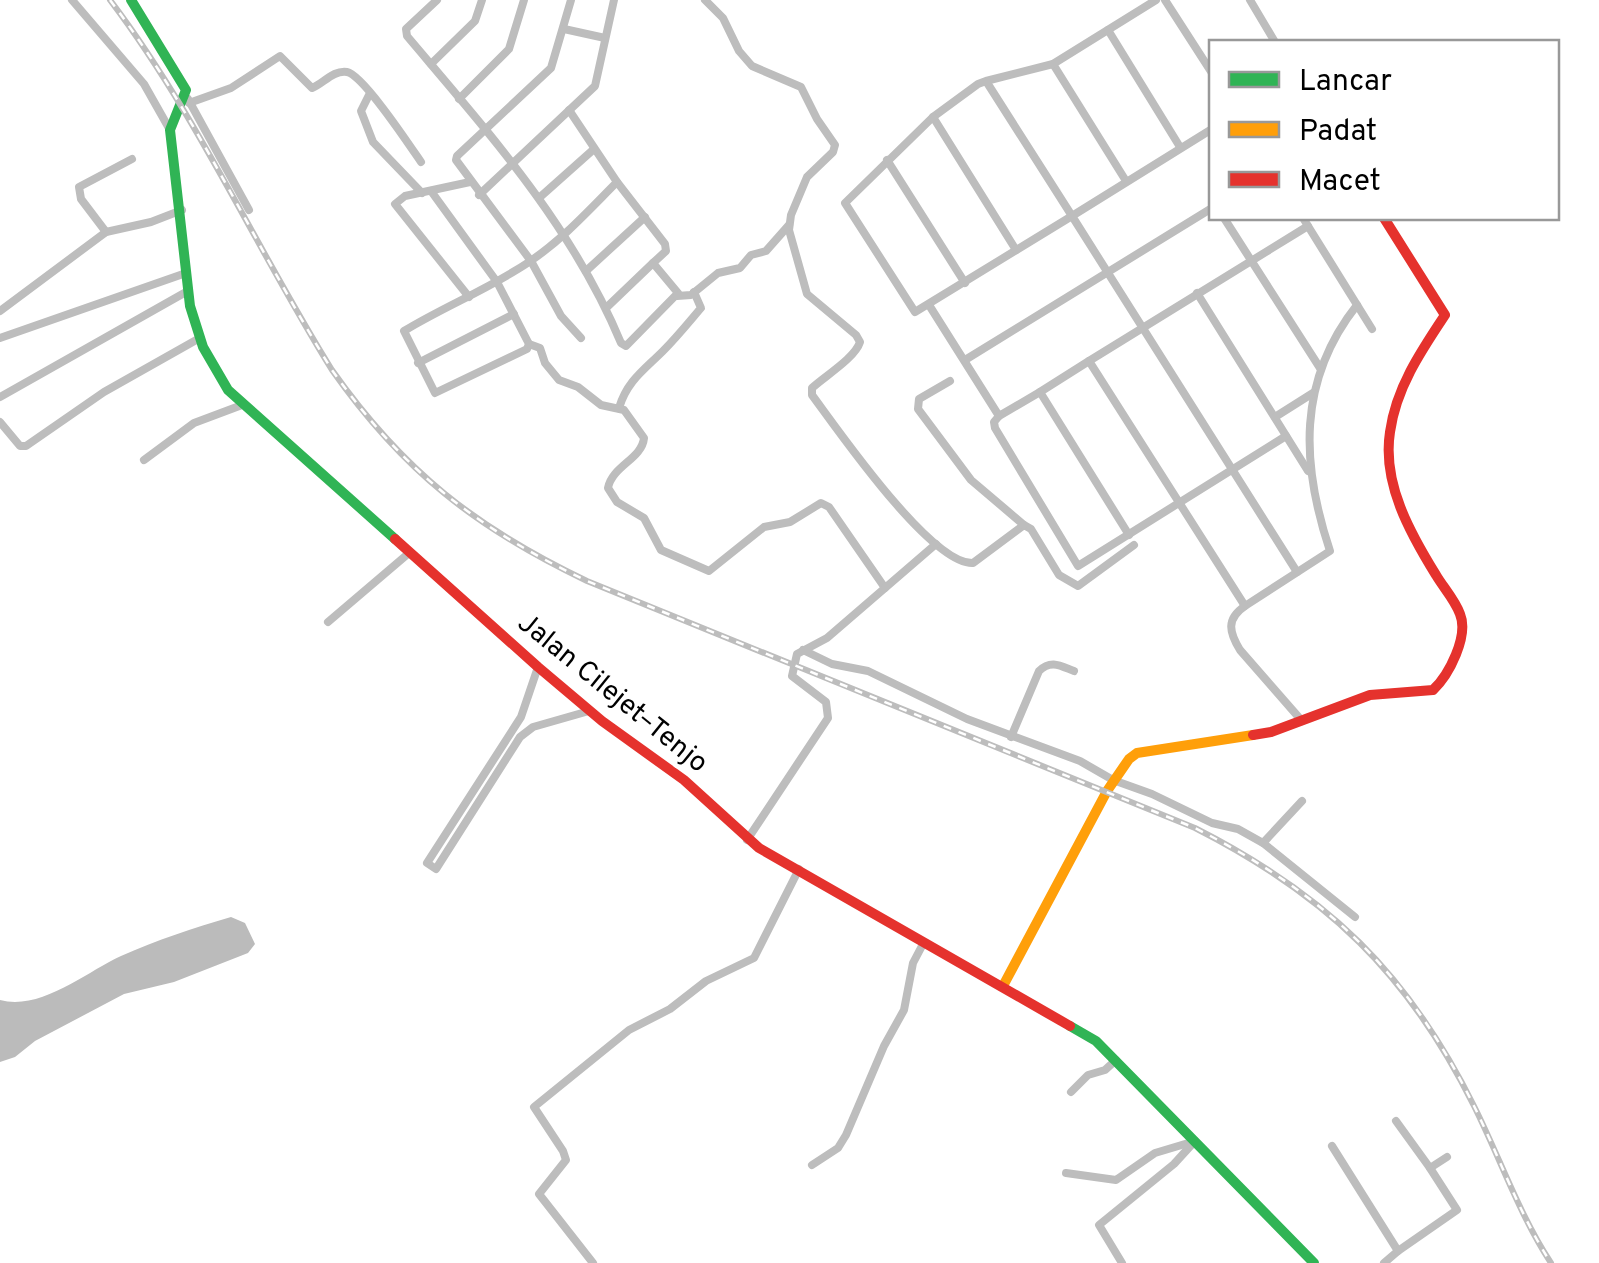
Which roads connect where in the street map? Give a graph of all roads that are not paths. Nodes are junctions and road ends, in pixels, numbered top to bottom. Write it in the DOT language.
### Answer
graph roads {
  1 [pos="72,0"];
  2 [pos="131,0"];
  3 [pos="437,0"];
  4 [pos="482,0"];
  5 [pos="524,0"];
  6 [pos="570,0"];
  7 [pos="614,0"];
  8 [pos="704,0"];
  9 [pos="1156,0"];
  10 [pos="1165,0"];
  11 [pos="1250,0"];
  12 [pos="564,28"];
  13 [pos="1108,30"];
  14 [pos="605,38"];
  15 [pos="1274,40"];
  16 [pos="431,64"];
  17 [pos="1054,64"];
  18 [pos="1209,68"];
  19 [pos="986,82"];
  20 [pos="368,95"];
  21 [pos="188,99"];
  22 [pos="459,99"];
  23 [pos="570,110"];
  24 [pos="933,117"];
  25 [pos="170,130"];
  26 [pos="485,130"];
  27 [pos="1209,130"];
  28 [pos="594,148"];
  29 [pos="1180,148"];
  30 [pos="132,159"];
  31 [pos="887,160"];
  32 [pos="421,162"];
  33 [pos="514,164"];
  34 [pos="1126,181"];
  35 [pos="470,182"];
  36 [pos="617,182"];
  37 [pos="426,192"];
  38 [pos="480,195"];
  39 [pos="539,198"];
  40 [pos="182,210"];
  41 [pos="249,210"];
  42 [pos="1209,210"];
  43 [pos="1072,216"];
  44 [pos="645,217"];
  45 [pos="1225,220"];
  46 [pos="1385,220"];
  47 [pos="1305,222"];
  48 [pos="789,226"];
  49 [pos="106,232"];
  50 [pos="566,234"];
  51 [pos="1016,250"];
  52 [pos="1251,260"];
  53 [pos="531,261"];
  54 [pos="653,263"];
  55 [pos="586,271"];
  56 [pos="186,272"];
  57 [pos="1107,272"];
  58 [pos="497,282"];
  59 [pos="964,283"];
  60 [pos="186,292"];
  61 [pos="694,292"];
  62 [pos="1197,293"];
  63 [pos="677,296"];
  64 [pos="469,297"];
  65 [pos="1356,305"];
  66 [pos="929,306"];
  67 [pos="606,308"];
  68 [pos="0,310"];
  69 [pos="514,314"];
  70 [pos="1142,327"];
  71 [pos="1372,329"];
  72 [pos="0,338"];
  73 [pos="581,338"];
  74 [pos="198,339"];
  75 [pos="529,344"];
  76 [pos="965,360"];
  77 [pos="418,362"];
  78 [pos="1090,362"];
  79 [pos="1320,368"];
  80 [pos="950,380"];
  81 [pos="1040,392"];
  82 [pos="1313,394"];
  83 [pos="0,397"];
  84 [pos="242,405"];
  85 [pos="619,408"];
  86 [pos="999,416"];
  87 [pos="1275,417"];
  88 [pos="0,422"];
  89 [pos="1286,436"];
  90 [pos="144,460"];
  91 [pos="1232,470"];
  92 [pos="1310,473"];
  93 [pos="1179,504"];
  94 [pos="1024,525"];
  95 [pos="1129,535"];
  96 [pos="936,544"];
  97 [pos="1134,545"];
  98 [pos="409,553"];
  99 [pos="1297,572"];
  100 [pos="885,588"];
  101 [pos="1245,606"];
  102 [pos="328,622"];
  103 [pos="804,650"];
  104 [pos="538,667"];
  105 [pos="1074,671"];
  106 [pos="590,711"];
  107 [pos="521,717"];
  108 [pos="1302,722"];
  109 [pos="533,727"];
  110 [pos="1011,737"];
  111 [pos="1114,780"];
  112 [pos="1302,801"];
  113 [pos="450,835"];
  114 [pos="747,840"];
  115 [pos="1262,843"];
  116 [pos="432,866"];
  117 [pos="798,869"];
  118 [pos="1355,916"];
  119 [pos="923,944"];
  120 [pos="1003,986"];
  121 [pos="1116,1060"];
  122 [pos="1072,1092"];
  123 [pos="1396,1121"];
  124 [pos="1195,1141"];
  125 [pos="1332,1146"];
  126 [pos="1447,1157"];
  127 [pos="812,1166"];
  128 [pos="1430,1168"];
  129 [pos="1066,1172"];
  130 [pos="1116,1180"];
  131 [pos="1130,1201"];
  132 [pos="1398,1251"];
  133 [pos="593,1263"];
  134 [pos="1122,1263"];
  135 [pos="1314,1263"];
  136 [pos="1384,1263"];
  1 -- 25 [label="street"];
  2 -- 21 [label="main road"];
  3 -- 16 [label="street"];
  4 -- 16 [label="street"];
  5 -- 22 [label="street"];
  6 -- 12 [label="street"];
  7 -- 14 [label="street"];
  8 -- 48 [label="street"];
  9 -- 13 [label="street"];
  10 -- 18 [label="street"];
  11 -- 15 [label="street"];
  12 -- 14 [label="street"];
  12 -- 26 [label="street"];
  13 -- 17 [label="street"];
  13 -- 29 [label="street"];
  14 -- 23 [label="street"];
  16 -- 22 [label="street"];
  17 -- 19 [label="street"];
  17 -- 34 [label="street"];
  19 -- 24 [label="street"];
  19 -- 43 [label="street"];
  20 -- 21 [label="street"];
  20 -- 32 [label="street"];
  20 -- 37 [label="street"];
  21 -- 25 [label="main road"];
  21 -- 41 [label="street"];
  22 -- 26 [label="street"];
  23 -- 28 [label="street"];
  23 -- 33 [label="street"];
  24 -- 31 [label="street"];
  24 -- 51 [label="street"];
  25 -- 40 [label="main road, Jalan Cilejet–Tenjo"];
  26 -- 33 [label="street"];
  26 -- 35 [label="street"];
  27 -- 29 [label="street"];
  28 -- 36 [label="street"];
  28 -- 39 [label="street"];
  29 -- 34 [label="street"];
  30 -- 49 [label="street"];
  31 -- 59 [label="street"];
  31 -- 66 [label="street"];
  33 -- 38 [label="street"];
  33 -- 39 [label="street"];
  34 -- 43 [label="street"];
  35 -- 37 [label="street"];
  35 -- 38 [label="street"];
  36 -- 44 [label="street"];
  36 -- 50 [label="street"];
  37 -- 58 [label="street"];
  37 -- 64 [label="street"];
  38 -- 53 [label="street"];
  39 -- 50 [label="street"];
  40 -- 49 [label="street"];
  40 -- 56 [label="main road, Jalan Cilejet–Tenjo"];
  42 -- 57 [label="street"];
  43 -- 51 [label="street"];
  43 -- 57 [label="street"];
  44 -- 54 [label="street"];
  44 -- 55 [label="street"];
  45 -- 52 [label="street"];
  46 -- 108 [label="main road"];
  47 -- 52 [label="street"];
  47 -- 65 [label="street"];
  48 -- 61 [label="street"];
  48 -- 96 [label="street"];
  49 -- 68 [label="street"];
  50 -- 53 [label="street"];
  50 -- 55 [label="street"];
  51 -- 59 [label="street"];
  52 -- 62 [label="street"];
  52 -- 79 [label="street"];
  53 -- 58 [label="street"];
  53 -- 73 [label="street"];
  54 -- 63 [label="street"];
  54 -- 67 [label="street"];
  55 -- 67 [label="street"];
  56 -- 60 [label="main road, Jalan Cilejet–Tenjo"];
  56 -- 72 [label="street"];
  57 -- 70 [label="street"];
  57 -- 76 [label="street"];
  58 -- 64 [label="street"];
  58 -- 69 [label="street"];
  59 -- 66 [label="street"];
  60 -- 74 [label="main road, Jalan Cilejet–Tenjo"];
  60 -- 83 [label="street"];
  61 -- 63 [label="street"];
  61 -- 85 [label="street"];
  62 -- 70 [label="street"];
  62 -- 87 [label="street"];
  63 -- 67 [label="street"];
  64 -- 77 [label="street"];
  65 -- 71 [label="street"];
  65 -- 79 [label="street"];
  66 -- 76 [label="street"];
  69 -- 75 [label="street"];
  69 -- 77 [label="street"];
  70 -- 78 [label="street"];
  70 -- 91 [label="street"];
  74 -- 84 [label="main road, Jalan Cilejet–Tenjo"];
  74 -- 88 [label="street"];
  75 -- 77 [label="street"];
  75 -- 85 [label="street"];
  76 -- 86 [label="street"];
  78 -- 81 [label="street"];
  78 -- 93 [label="street"];
  79 -- 82 [label="street"];
  80 -- 94 [label="street"];
  81 -- 86 [label="street"];
  81 -- 95 [label="street"];
  82 -- 87 [label="street"];
  82 -- 92 [label="street"];
  84 -- 90 [label="street"];
  84 -- 98 [label="main road, Jalan Cilejet–Tenjo"];
  85 -- 100 [label="street"];
  86 -- 95 [label="street"];
  87 -- 89 [label="street"];
  89 -- 91 [label="street"];
  89 -- 92 [label="street"];
  91 -- 93 [label="street"];
  91 -- 99 [label="street"];
  92 -- 99 [label="street"];
  93 -- 95 [label="street"];
  93 -- 101 [label="street"];
  94 -- 96 [label="street"];
  94 -- 97 [label="street"];
  96 -- 100 [label="street"];
  98 -- 102 [label="street"];
  98 -- 104 [label="main road, Jalan Cilejet–Tenjo"];
  99 -- 101 [label="street"];
  100 -- 103 [label="street"];
  101 -- 108 [label="street"];
  103 -- 110 [label="street"];
  103 -- 114 [label="street"];
  104 -- 106 [label="main road, Jalan Cilejet–Tenjo"];
  104 -- 107 [label="street"];
  105 -- 110 [label="street"];
  106 -- 109 [label="street"];
  106 -- 114 [label="main road, Jalan Cilejet–Tenjo"];
  107 -- 109 [label="street"];
  107 -- 113 [label="street"];
  108 -- 111 [label="main road"];
  109 -- 113 [label="street"];
  110 -- 111 [label="street"];
  111 -- 115 [label="street"];
  111 -- 120 [label="main road"];
  112 -- 115 [label="street"];
  113 -- 116 [label="street"];
  114 -- 117 [label="main road, Jalan Cilejet–Tenjo"];
  115 -- 118 [label="street"];
  117 -- 119 [label="main road, Jalan Cilejet–Tenjo"];
  117 -- 133 [label="street"];
  119 -- 120 [label="main road, Jalan Cilejet–Tenjo"];
  119 -- 127 [label="street"];
  120 -- 121 [label="main road, Jalan Cilejet–Tenjo"];
  121 -- 122 [label="street"];
  121 -- 124 [label="main road, Jalan Cilejet–Tenjo"];
  123 -- 128 [label="street"];
  124 -- 130 [label="street"];
  124 -- 131 [label="street"];
  124 -- 135 [label="main road, Jalan Cilejet–Tenjo"];
  125 -- 132 [label="street"];
  126 -- 128 [label="street"];
  128 -- 132 [label="street"];
  129 -- 130 [label="street"];
  130 -- 131 [label="street"];
  131 -- 134 [label="street"];
  132 -- 136 [label="street"];
}
